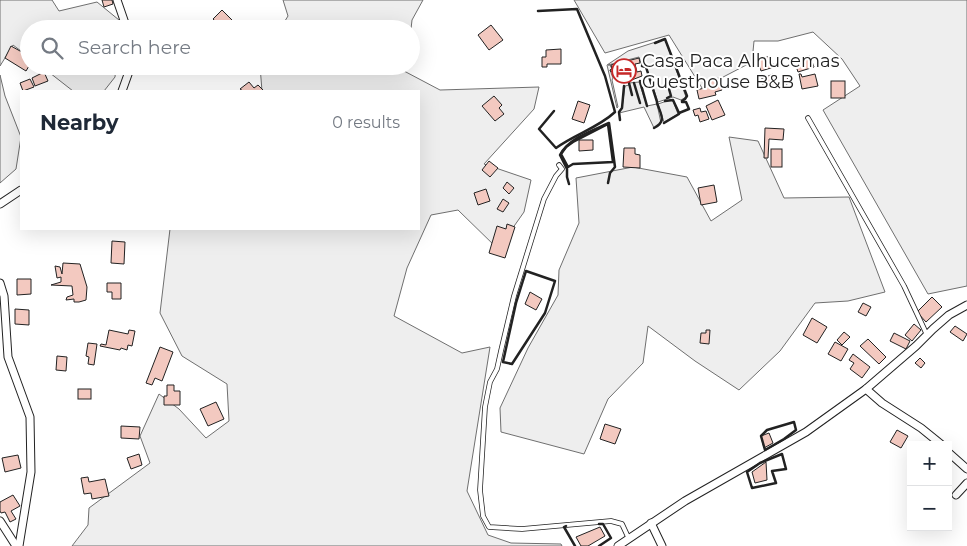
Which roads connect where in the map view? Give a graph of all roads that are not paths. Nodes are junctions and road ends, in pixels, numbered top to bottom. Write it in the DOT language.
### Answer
graph roads {
  1 [pos="117,0"];
  2 [pos="124,20"];
  3 [pos="128,75"];
  4 [pos="122,90"];
  5 [pos="808,118"];
  6 [pos="559,165"];
  7 [pos="20,191"];
  8 [pos="0,204"];
  9 [pos="0,283"];
  10 [pos="967,305"];
  11 [pos="926,335"];
  12 [pos="3,336"];
  13 [pos="866,389"];
  14 [pos="937,441"];
  15 [pos="952,456"];
  16 [pos="967,469"];
  17 [pos="967,483"];
  18 [pos="956,495"];
  19 [pos="0,521"];
  20 [pos="651,523"];
  21 [pos="629,539"];
  22 [pos="17,546"];
  23 [pos="618,546"];
  24 [pos="662,546"];
  1 -- 2 [label="street"];
  3 -- 4 [label="street"];
  5 -- 11 [label="lane"];
  6 -- 21 [label="lane"];
  7 -- 8 [label="street"];
  9 -- 12 [label="street"];
  10 -- 11 [label="street"];
  11 -- 13 [label="street"];
  12 -- 22 [label="street"];
  13 -- 14 [label="street"];
  13 -- 20 [label="street"];
  15 -- 16 [label="street"];
  17 -- 18 [label="street"];
  19 -- 22 [label="street"];
  20 -- 21 [label="street"];
  20 -- 24 [label="street"];
  21 -- 23 [label="street"];
}
